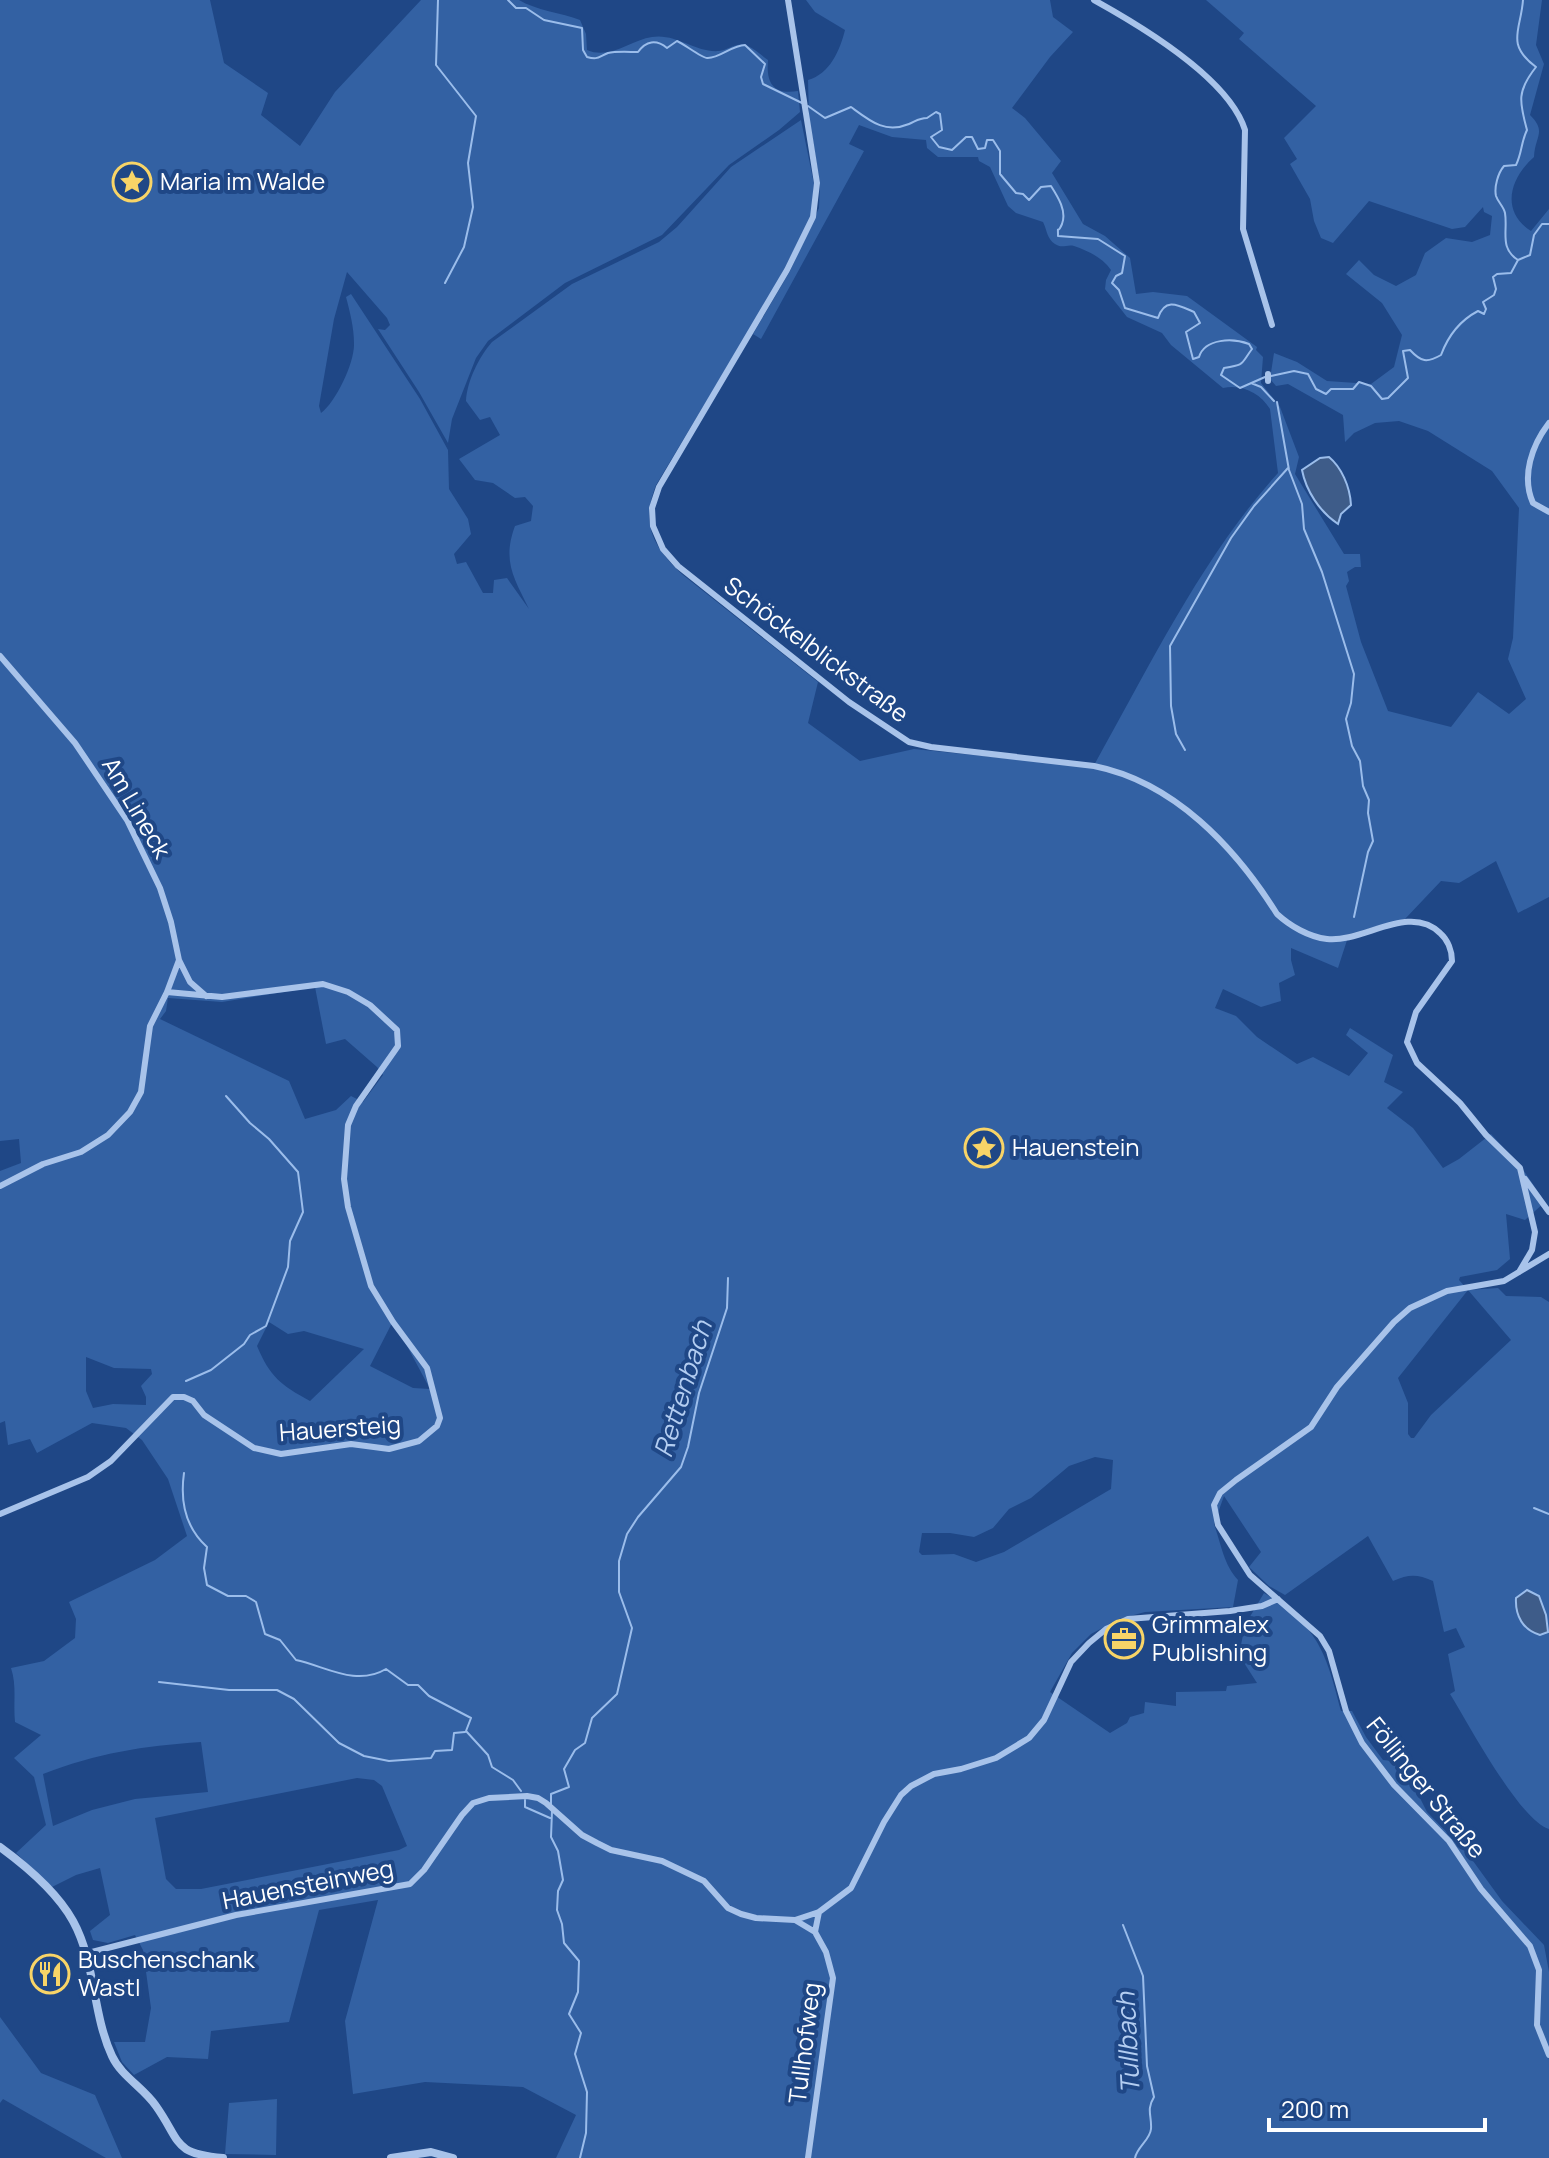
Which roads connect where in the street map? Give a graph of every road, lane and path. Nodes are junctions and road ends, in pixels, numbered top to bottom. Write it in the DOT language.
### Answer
graph roads {
  1 [pos="788,0"];
  2 [pos="1094,0"];
  3 [pos="1272,325"];
  4 [pos="1549,423"];
  5 [pos="1549,512"];
  6 [pos="0,656"];
  7 [pos="179,960"];
  8 [pos="167,992"];
  9 [pos="206,997"];
  10 [pos="1523,1176"];
  11 [pos="0,1186"];
  12 [pos="1549,1212"];
  13 [pos="1549,1254"];
  14 [pos="1519,1272"];
  15 [pos="0,1514"];
  16 [pos="1278,1599"];
  17 [pos="0,1847"];
  18 [pos="819,1912"];
  19 [pos="795,1920"];
  20 [pos="815,1932"];
  21 [pos="88,1953"];
  22 [pos="1549,2056"];
  23 [pos="223,2158"];
  24 [pos="391,2158"];
  25 [pos="453,2158"];
  26 [pos="808,2158"];
  1 -- 10 [label="street, Schöckelblickstraße"];
  2 -- 3 [label="street"];
  4 -- 5 [label="street"];
  6 -- 7 [label="street, Am Lineck"];
  7 -- 8 [label="street"];
  7 -- 9 [label="street, Am Lineck"];
  8 -- 9 [label="street, Hauersteig"];
  8 -- 11 [label="street"];
  9 -- 15 [label="street, Hauersteig"];
  10 -- 12 [label="street"];
  10 -- 14 [label="street"];
  13 -- 14 [label="street"];
  14 -- 16 [label="street, Föllinger Straße"];
  16 -- 18 [label="street"];
  16 -- 22 [label="street, Föllinger Straße"];
  17 -- 21 [label="street"];
  18 -- 19 [label="street, Hauensteinweg"];
  18 -- 20 [label="street"];
  19 -- 20 [label="street, Hauensteinweg"];
  19 -- 21 [label="street, Hauensteinweg"];
  20 -- 26 [label="street, Tullhofweg"];
  21 -- 23 [label="street"];
  24 -- 25 [label="street"];
}
